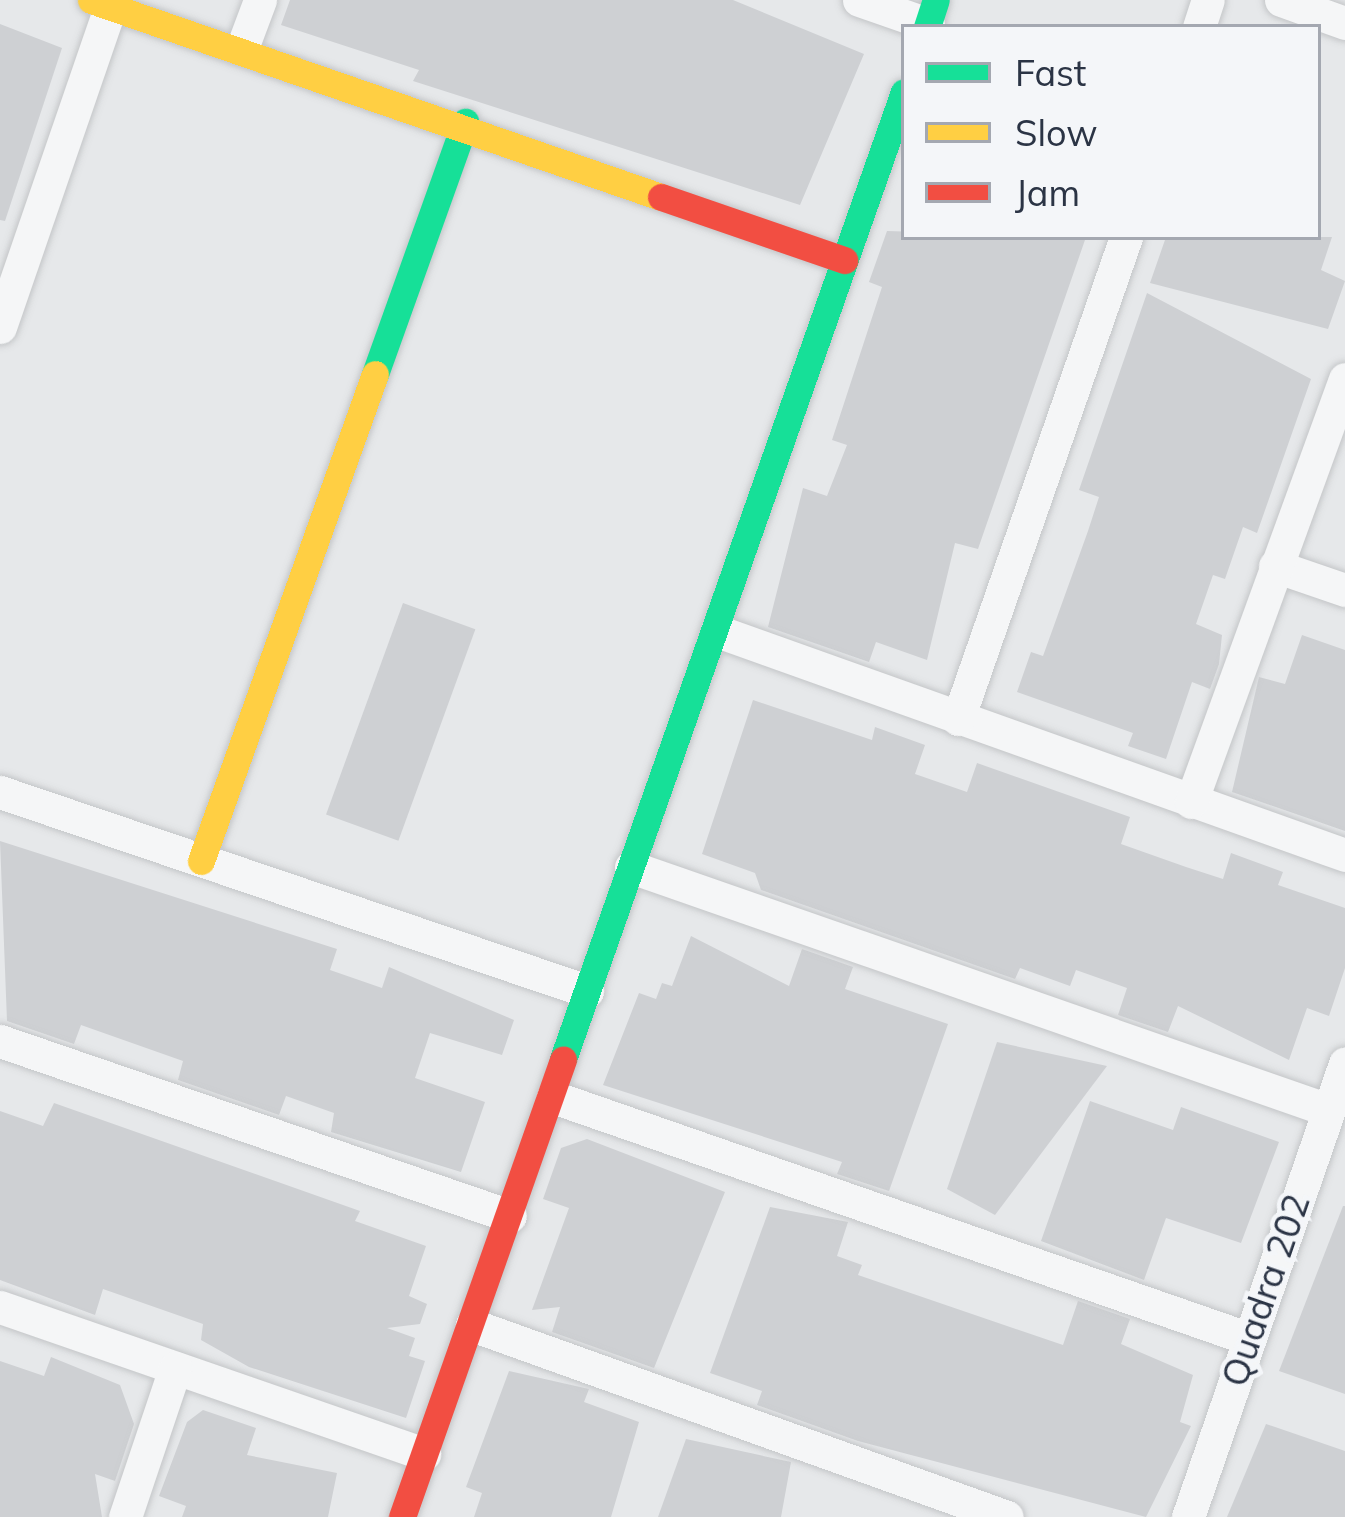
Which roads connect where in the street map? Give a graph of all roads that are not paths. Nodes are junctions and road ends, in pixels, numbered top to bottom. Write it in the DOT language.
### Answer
graph roads {
  1 [pos="260,0"];
  2 [pos="860,0"];
  3 [pos="1281,0"];
  4 [pos="101,3"];
  5 [pos="931,17"];
  6 [pos="1345,22"];
  7 [pos="242,48"];
  8 [pos="901,100"];
  9 [pos="465,122"];
  10 [pos="1125,240"];
  11 [pos="844,260"];
  12 [pos="0,327"];
  13 [pos="1345,379"];
  14 [pos="1275,566"];
  15 [pos="1345,590"];
  16 [pos="717,632"];
  17 [pos="958,719"];
  18 [pos="0,792"];
  19 [pos="1191,802"];
  20 [pos="1345,854"];
  21 [pos="202,861"];
  22 [pos="631,867"];
  23 [pos="587,991"];
  24 [pos="0,1041"];
  25 [pos="1345,1064"];
  26 [pos="553,1096"];
  27 [pos="1328,1110"];
  28 [pos="510,1216"];
  29 [pos="0,1307"];
  30 [pos="472,1325"];
  31 [pos="1247,1338"];
  32 [pos="175,1368"];
  33 [pos="424,1454"];
  34 [pos="125,1517"];
  35 [pos="402,1517"];
  36 [pos="1007,1517"];
  37 [pos="1188,1517"];
  1 -- 7 [label="street"];
  2 -- 5 [label="street"];
  3 -- 6 [label="street"];
  4 -- 7 [label="street"];
  4 -- 12 [label="street"];
  7 -- 9 [label="street"];
  8 -- 11 [label="street"];
  9 -- 11 [label="street"];
  9 -- 21 [label="street"];
  10 -- 17 [label="street"];
  11 -- 16 [label="street"];
  13 -- 14 [label="street"];
  14 -- 15 [label="street"];
  14 -- 19 [label="street"];
  16 -- 17 [label="street"];
  16 -- 22 [label="street"];
  17 -- 19 [label="street"];
  18 -- 21 [label="street"];
  19 -- 20 [label="street"];
  21 -- 23 [label="street"];
  22 -- 23 [label="street"];
  22 -- 27 [label="street"];
  23 -- 26 [label="street"];
  24 -- 28 [label="street"];
  25 -- 27 [label="street, Quadra 202"];
  26 -- 28 [label="street"];
  26 -- 31 [label="street"];
  27 -- 31 [label="street, Quadra 202"];
  28 -- 30 [label="street"];
  29 -- 32 [label="street"];
  30 -- 33 [label="street"];
  30 -- 36 [label="street"];
  31 -- 37 [label="street, Quadra 202"];
  32 -- 33 [label="street"];
  32 -- 34 [label="street"];
  33 -- 35 [label="street"];
}
